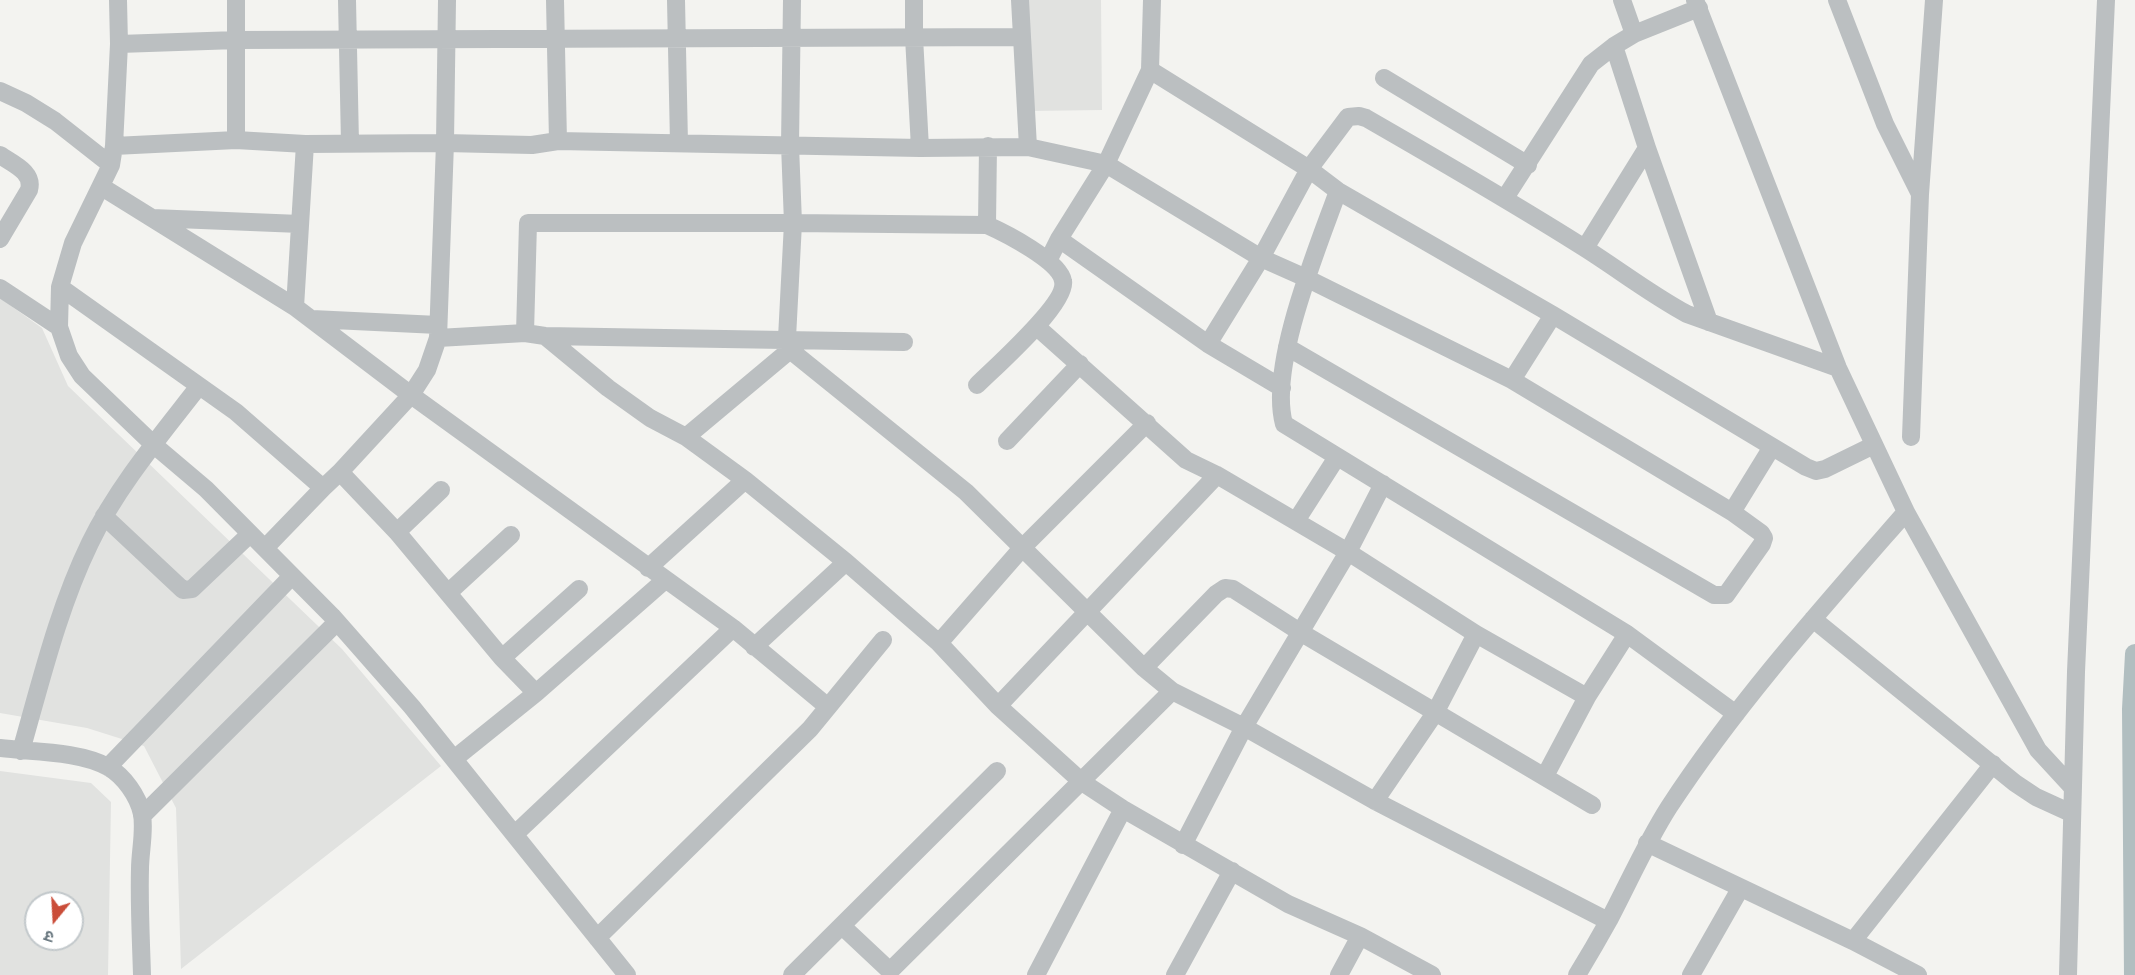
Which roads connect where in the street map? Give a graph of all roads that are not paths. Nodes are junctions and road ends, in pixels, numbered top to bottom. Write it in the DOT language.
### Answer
graph roads {
  1 [pos="118,0"];
  2 [pos="236,0"];
  3 [pos="347,0"];
  4 [pos="447,0"];
  5 [pos="555,0"];
  6 [pos="676,0"];
  7 [pos="792,0"];
  8 [pos="914,0"];
  9 [pos="1020,0"];
  10 [pos="1152,0"];
  11 [pos="1622,0"];
  12 [pos="1837,0"];
  13 [pos="1934,0"];
  14 [pos="2106,0"];
  15 [pos="1697,4"];
  16 [pos="1634,34"];
  17 [pos="914,37"];
  18 [pos="1021,37"];
  19 [pos="677,38"];
  20 [pos="791,38"];
  21 [pos="347,39"];
  22 [pos="447,39"];
  23 [pos="554,39"];
  24 [pos="237,40"];
  25 [pos="119,44"];
  26 [pos="1614,46"];
  27 [pos="1150,70"];
  28 [pos="1384,78"];
  29 [pos="0,91"];
  30 [pos="236,140"];
  31 [pos="558,141"];
  32 [pos="350,143"];
  33 [pos="445,143"];
  34 [pos="679,143"];
  35 [pos="305,144"];
  36 [pos="790,145"];
  37 [pos="114,146"];
  38 [pos="988,146"];
  39 [pos="1028,147"];
  40 [pos="920,148"];
  41 [pos="1647,148"];
  42 [pos="0,155"];
  43 [pos="1106,164"];
  44 [pos="111,165"];
  45 [pos="1528,165"];
  46 [pos="1309,169"];
  47 [pos="102,187"];
  48 [pos="1338,190"];
  49 [pos="1920,194"];
  50 [pos="1505,198"];
  51 [pos="151,218"];
  52 [pos="793,223"];
  53 [pos="300,224"];
  54 [pos="987,225"];
  55 [pos="0,239"];
  56 [pos="1059,239"];
  57 [pos="1585,248"];
  58 [pos="1261,258"];
  59 [pos="1048,261"];
  60 [pos="1306,278"];
  61 [pos="60,287"];
  62 [pos="0,288"];
  63 [pos="296,307"];
  64 [pos="1553,315"];
  65 [pos="312,319"];
  66 [pos="1709,322"];
  67 [pos="59,327"];
  68 [pos="1037,327"];
  69 [pos="438,332"];
  70 [pos="525,333"];
  71 [pos="545,336"];
  72 [pos="904,342"];
  73 [pos="789,344"];
  74 [pos="1209,344"];
  75 [pos="1287,347"];
  76 [pos="1080,364"];
  77 [pos="1838,368"];
  78 [pos="1512,380"];
  79 [pos="977,385"];
  80 [pos="199,386"];
  81 [pos="1282,388"];
  82 [pos="411,395"];
  83 [pos="1147,423"];
  84 [pos="686,437"];
  85 [pos="1911,437"];
  86 [pos="1007,441"];
  87 [pos="154,445"];
  88 [pos="1874,445"];
  89 [pos="1772,447"];
  90 [pos="1337,457"];
  91 [pos="340,472"];
  92 [pos="1217,475"];
  93 [pos="745,480"];
  94 [pos="1383,484"];
  95 [pos="323,488"];
  96 [pos="441,490"];
  97 [pos="1732,512"];
  98 [pos="1905,512"];
  99 [pos="105,516"];
  100 [pos="1296,521"];
  101 [pos="397,532"];
  102 [pos="250,534"];
  103 [pos="511,535"];
  104 [pos="1023,547"];
  105 [pos="265,548"];
  106 [pos="1348,552"];
  107 [pos="846,562"];
  108 [pos="648,568"];
  109 [pos="292,576"];
  110 [pos="664,580"];
  111 [pos="579,589"];
  112 [pos="449,592"];
  113 [pos="1087,611"];
  114 [pos="1813,619"];
  115 [pos="338,622"];
  116 [pos="733,628"];
  117 [pos="1300,632"];
  118 [pos="1476,634"];
  119 [pos="1627,634"];
  120 [pos="883,640"];
  121 [pos="939,643"];
  122 [pos="754,646"];
  123 [pos="502,658"];
  124 [pos="1144,668"];
  125 [pos="1172,691"];
  126 [pos="536,693"];
  127 [pos="1587,697"];
  128 [pos="998,706"];
  129 [pos="828,707"];
  130 [pos="1435,713"];
  131 [pos="1736,714"];
  132 [pos="1244,728"];
  133 [pos="0,748"];
  134 [pos="21,751"];
  135 [pos="454,759"];
  136 [pos="1993,764"];
  137 [pos="108,767"];
  138 [pos="998,771"];
  139 [pos="1545,776"];
  140 [pos="1082,782"];
  141 [pos="2073,788"];
  142 [pos="1375,801"];
  143 [pos="1592,805"];
  144 [pos="1123,809"];
  145 [pos="2071,813"];
  146 [pos="142,816"];
  147 [pos="515,834"];
  148 [pos="1647,843"];
  149 [pos="1183,845"];
  150 [pos="1232,871"];
  151 [pos="1740,889"];
  152 [pos="1608,921"];
  153 [pos="842,926"];
  154 [pos="1360,936"];
  155 [pos="597,938"];
  156 [pos="1853,941"];
  157 [pos="891,973"];
  158 [pos="1912,974"];
  159 [pos="142,975"];
  160 [pos="627,975"];
  161 [pos="792,975"];
  162 [pos="1036,975"];
  163 [pos="1175,975"];
  164 [pos="1339,975"];
  165 [pos="1432,975"];
  166 [pos="1577,975"];
  167 [pos="1692,975"];
  168 [pos="2068,975"];
  1 -- 25 [label="street"];
  2 -- 24 [label="street"];
  3 -- 21 [label="street"];
  4 -- 22 [label="street"];
  5 -- 23 [label="street"];
  6 -- 19 [label="street"];
  7 -- 20 [label="street"];
  8 -- 17 [label="street"];
  9 -- 18 [label="street"];
  10 -- 27 [label="street"];
  11 -- 16 [label="street"];
  12 -- 49 [label="street"];
  13 -- 49 [label="street"];
  14 -- 141 [label="street"];
  15 -- 16 [label="street"];
  15 -- 77 [label="street"];
  16 -- 26 [label="street"];
  17 -- 18 [label="street"];
  17 -- 20 [label="street"];
  17 -- 40 [label="street"];
  18 -- 39 [label="street"];
  19 -- 20 [label="street"];
  19 -- 23 [label="street"];
  19 -- 34 [label="street"];
  20 -- 36 [label="street"];
  21 -- 22 [label="street"];
  21 -- 24 [label="street"];
  21 -- 32 [label="street"];
  22 -- 23 [label="street"];
  22 -- 33 [label="street"];
  23 -- 31 [label="street"];
  24 -- 25 [label="street"];
  24 -- 30 [label="street"];
  25 -- 37 [label="street"];
  26 -- 41 [label="street"];
  26 -- 45 [label="street"];
  27 -- 43 [label="street"];
  27 -- 46 [label="street"];
  28 -- 45 [label="street"];
  29 -- 44 [label="street"];
  30 -- 35 [label="street"];
  30 -- 37 [label="street"];
  31 -- 33 [label="street"];
  31 -- 34 [label="street"];
  32 -- 33 [label="street"];
  32 -- 35 [label="street"];
  33 -- 69 [label="street"];
  34 -- 36 [label="street"];
  35 -- 53 [label="street"];
  36 -- 40 [label="street"];
  36 -- 52 [label="street"];
  37 -- 44 [label="street"];
  38 -- 39 [label="street"];
  38 -- 40 [label="street"];
  38 -- 54 [label="street"];
  39 -- 43 [label="street"];
  41 -- 57 [label="street"];
  41 -- 66 [label="street"];
  42 -- 55 [label="street"];
  43 -- 56 [label="street"];
  43 -- 58 [label="street"];
  44 -- 47 [label="street"];
  45 -- 50 [label="street"];
  46 -- 48 [label="street"];
  46 -- 50 [label="street"];
  46 -- 58 [label="street"];
  47 -- 51 [label="street"];
  47 -- 61 [label="street"];
  48 -- 60 [label="street"];
  48 -- 64 [label="street"];
  49 -- 85 [label="street"];
  50 -- 57 [label="street"];
  51 -- 53 [label="street"];
  51 -- 63 [label="street"];
  52 -- 54 [label="street"];
  52 -- 70 [label="street"];
  52 -- 73 [label="street"];
  53 -- 63 [label="street"];
  54 -- 59 [label="street"];
  56 -- 59 [label="street"];
  56 -- 74 [label="street"];
  57 -- 66 [label="street"];
  58 -- 60 [label="street"];
  58 -- 74 [label="street"];
  59 -- 68 [label="street"];
  60 -- 75 [label="street"];
  60 -- 78 [label="street"];
  61 -- 67 [label="street"];
  61 -- 80 [label="street"];
  62 -- 67 [label="street"];
  63 -- 65 [label="street"];
  64 -- 78 [label="street"];
  64 -- 89 [label="street"];
  65 -- 69 [label="street"];
  65 -- 82 [label="street"];
  66 -- 77 [label="street"];
  67 -- 87 [label="street"];
  68 -- 76 [label="street"];
  68 -- 79 [label="street"];
  69 -- 70 [label="street"];
  69 -- 82 [label="street"];
  70 -- 71 [label="street"];
  71 -- 73 [label="street"];
  71 -- 84 [label="street"];
  72 -- 73 [label="street"];
  73 -- 84 [label="street"];
  73 -- 104 [label="street"];
  74 -- 81 [label="street"];
  75 -- 81 [label="street"];
  75 -- 97 [label="street"];
  76 -- 83 [label="street"];
  76 -- 86 [label="street"];
  77 -- 88 [label="street"];
  78 -- 97 [label="street"];
  80 -- 87 [label="street"];
  80 -- 95 [label="street"];
  81 -- 90 [label="street"];
  82 -- 91 [label="street"];
  82 -- 108 [label="street"];
  83 -- 92 [label="street"];
  83 -- 104 [label="street"];
  84 -- 93 [label="street"];
  87 -- 99 [label="street"];
  87 -- 102 [label="street"];
  88 -- 89 [label="street"];
  88 -- 98 [label="street"];
  89 -- 97 [label="street"];
  90 -- 94 [label="street"];
  90 -- 100 [label="street"];
  91 -- 95 [label="street"];
  91 -- 101 [label="street"];
  92 -- 100 [label="street"];
  92 -- 113 [label="street"];
  93 -- 107 [label="street"];
  93 -- 108 [label="street"];
  94 -- 106 [label="street"];
  94 -- 119 [label="street"];
  95 -- 105 [label="street"];
  96 -- 101 [label="street"];
  98 -- 114 [label="street"];
  98 -- 141 [label="street"];
  99 -- 102 [label="street"];
  99 -- 134 [label="street"];
  100 -- 106 [label="street"];
  101 -- 112 [label="street"];
  102 -- 105 [label="street"];
  103 -- 112 [label="street"];
  104 -- 113 [label="street"];
  104 -- 121 [label="street"];
  105 -- 109 [label="street"];
  106 -- 117 [label="street"];
  106 -- 118 [label="street"];
  107 -- 121 [label="street"];
  107 -- 122 [label="street"];
  108 -- 110 [label="street"];
  109 -- 115 [label="street"];
  109 -- 137 [label="street"];
  110 -- 116 [label="street"];
  110 -- 126 [label="street"];
  111 -- 123 [label="street"];
  112 -- 123 [label="street"];
  113 -- 124 [label="street"];
  113 -- 128 [label="street"];
  114 -- 131 [label="street"];
  114 -- 136 [label="street"];
  115 -- 135 [label="street"];
  115 -- 146 [label="street"];
  116 -- 122 [label="street"];
  116 -- 147 [label="street"];
  117 -- 124 [label="street"];
  117 -- 130 [label="street"];
  117 -- 132 [label="street"];
  118 -- 127 [label="street"];
  118 -- 130 [label="street"];
  119 -- 127 [label="street"];
  119 -- 131 [label="street"];
  120 -- 129 [label="street"];
  121 -- 128 [label="street"];
  122 -- 129 [label="street"];
  123 -- 126 [label="street"];
  124 -- 125 [label="street"];
  125 -- 132 [label="street"];
  125 -- 140 [label="street"];
  126 -- 135 [label="street"];
  127 -- 139 [label="street"];
  128 -- 140 [label="street"];
  129 -- 155 [label="street"];
  130 -- 139 [label="street"];
  130 -- 142 [label="street"];
  131 -- 148 [label="street"];
  132 -- 142 [label="street"];
  132 -- 149 [label="street"];
  133 -- 134 [label="street"];
  134 -- 137 [label="street"];
  135 -- 147 [label="street"];
  136 -- 145 [label="street"];
  136 -- 156 [label="street"];
  137 -- 146 [label="street"];
  138 -- 153 [label="street"];
  139 -- 143 [label="street"];
  140 -- 144 [label="street"];
  140 -- 157 [label="street"];
  141 -- 145 [label="street"];
  142 -- 152 [label="street"];
  144 -- 149 [label="street"];
  144 -- 162 [label="street"];
  145 -- 168 [label="street"];
  146 -- 159 [label="street"];
  147 -- 155 [label="street"];
  148 -- 151 [label="street"];
  148 -- 152 [label="street"];
  149 -- 150 [label="street"];
  150 -- 154 [label="street"];
  150 -- 163 [label="street"];
  151 -- 156 [label="street"];
  151 -- 167 [label="street"];
  152 -- 166 [label="street"];
  153 -- 157 [label="street"];
  153 -- 161 [label="street"];
  154 -- 164 [label="street"];
  154 -- 165 [label="street"];
  155 -- 160 [label="street"];
  156 -- 158 [label="street"];
}
